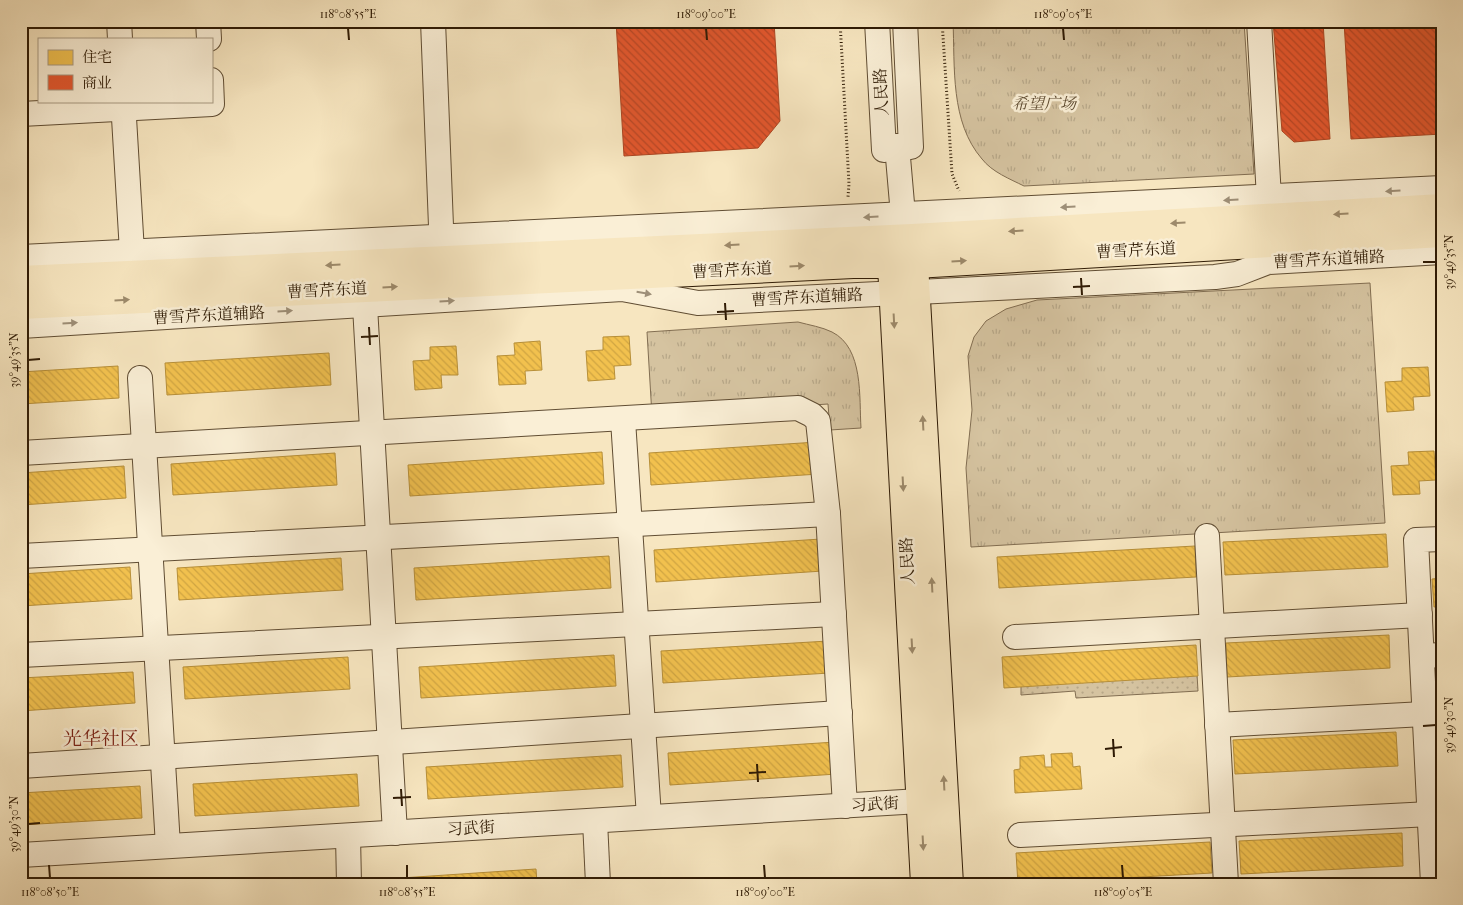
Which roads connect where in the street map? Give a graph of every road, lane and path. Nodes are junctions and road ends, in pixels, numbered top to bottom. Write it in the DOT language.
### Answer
graph roads {
  1 [pos="119,21"];
  2 [pos="208,21"];
  3 [pos="433,21"];
  4 [pos="840,21"];
  5 [pos="877,21"];
  6 [pos="905,21"];
  7 [pos="942,21"];
  8 [pos="1259,21"];
  9 [pos="120,38"];
  10 [pos="209,38"];
  11 [pos="212,102"];
  12 [pos="123,105"];
  13 [pos="21,114"];
  14 [pos="897,146"];
  15 [pos="1442,188"];
  16 [pos="1269,198"];
  17 [pos="1442,208"];
  18 [pos="978,211"];
  19 [pos="840,218"];
  20 [pos="1442,232"];
  21 [pos="902,244"];
  22 [pos="441,248"];
  23 [pos="132,252"];
  24 [pos="1442,252"];
  25 [pos="21,257"];
  26 [pos="21,280"];
  27 [pos="904,292"];
  28 [pos="21,305"];
  29 [pos="365,306"];
  30 [pos="21,326"];
  31 [pos="140,378"];
  32 [pos="623,420"];
  33 [pos="372,433"];
  34 [pos="145,446"];
  35 [pos="21,453"];
  36 [pos="828,514"];
  37 [pos="630,525"];
  38 [pos="1207,536"];
  39 [pos="378,538"];
  40 [pos="1442,539"];
  41 [pos="151,549"];
  42 [pos="21,556"];
  43 [pos="834,614"];
  44 [pos="1420,615"];
  45 [pos="636,624"];
  46 [pos="1212,626"];
  47 [pos="384,637"];
  48 [pos="1014,637"];
  49 [pos="156,648"];
  50 [pos="21,655"];
  51 [pos="1432,655"];
  52 [pos="840,713"];
  53 [pos="1424,714"];
  54 [pos="1217,725"];
  55 [pos="643,726"];
  56 [pos="390,742"];
  57 [pos="1434,742"];
  58 [pos="163,757"];
  59 [pos="21,766"];
  60 [pos="920,801"];
  61 [pos="845,806"];
  62 [pos="649,818"];
  63 [pos="595,821"];
  64 [pos="1434,823"];
  65 [pos="1223,824"];
  66 [pos="395,833"];
  67 [pos="1020,835"];
  68 [pos="348,836"];
  69 [pos="168,846"];
  70 [pos="21,855"];
  71 [pos="349,884"];
  72 [pos="598,884"];
  73 [pos="925,884"];
  74 [pos="949,884"];
  75 [pos="1226,884"];
  76 [pos="1433,884"];
  1 -- 9 [label="street"];
  2 -- 10 [label="street"];
  3 -- 22 [label="street"];
  4 -- 19 [label="path"];
  5 -- 14 [label="street, 人民路"];
  6 -- 14 [label="street, 人民路"];
  7 -- 18 [label="path"];
  8 -- 16 [label="street"];
  11 -- 12 [label="street"];
  12 -- 13 [label="street"];
  12 -- 23 [label="street"];
  14 -- 21 [label="street, 人民路"];
  15 -- 16 [label="street, one-way"];
  16 -- 18 [label="street, one-way"];
  17 -- 21 [label="main road, 曹雪芹东道, one-way"];
  18 -- 21 [label="street"];
  21 -- 19 [label="street, one-way"];
  19 -- 22 [label="street"];
  21 -- 20 [label="main road, 曹雪芹东道, one-way"];
  21 -- 22 [label="main road, 曹雪芹东道, one-way"];
  21 -- 27 [label="main road, 人民路"];
  28 -- 21 [label="main road, 曹雪芹东道, one-way"];
  22 -- 23 [label="street"];
  22 -- 26 [label="main road, 曹雪芹东道, one-way"];
  23 -- 25 [label="street"];
  24 -- 27 [label="street, 曹雪芹东道辅路"];
  29 -- 27 [label="street, 曹雪芹东道辅路, one-way"];
  27 -- 60 [label="main road, 人民路, one-way"];
  74 -- 27 [label="main road, 人民路, one-way"];
  30 -- 29 [label="street, 曹雪芹东道辅路, one-way"];
  29 -- 33 [label="street"];
  31 -- 34 [label="street"];
  32 -- 33 [label="street"];
  32 -- 36 [label="street"];
  32 -- 37 [label="street"];
  33 -- 34 [label="street"];
  33 -- 39 [label="street"];
  34 -- 35 [label="street"];
  34 -- 41 [label="street"];
  36 -- 37 [label="street"];
  36 -- 43 [label="street"];
  37 -- 39 [label="street"];
  37 -- 45 [label="street"];
  38 -- 46 [label="street"];
  39 -- 41 [label="street"];
  39 -- 47 [label="street"];
  40 -- 44 [label="street"];
  41 -- 42 [label="street"];
  41 -- 49 [label="street"];
  43 -- 45 [label="street"];
  43 -- 52 [label="street"];
  44 -- 46 [label="street"];
  44 -- 51 [label="street"];
  45 -- 47 [label="street"];
  45 -- 55 [label="street"];
  46 -- 48 [label="street"];
  46 -- 54 [label="street"];
  47 -- 49 [label="street"];
  47 -- 56 [label="street"];
  49 -- 50 [label="street"];
  49 -- 58 [label="street"];
  51 -- 53 [label="street"];
  52 -- 55 [label="street"];
  52 -- 61 [label="street"];
  53 -- 54 [label="street"];
  53 -- 57 [label="street"];
  54 -- 65 [label="street"];
  55 -- 56 [label="street"];
  55 -- 62 [label="street"];
  56 -- 58 [label="street"];
  56 -- 66 [label="street"];
  57 -- 64 [label="street"];
  58 -- 59 [label="street"];
  58 -- 69 [label="street"];
  60 -- 61 [label="street, 习武街"];
  60 -- 73 [label="main road, 人民路, one-way"];
  61 -- 62 [label="street, 习武街"];
  62 -- 63 [label="street, 习武街"];
  63 -- 66 [label="street, 习武街"];
  63 -- 72 [label="street"];
  64 -- 65 [label="street"];
  64 -- 76 [label="street"];
  65 -- 67 [label="street"];
  65 -- 75 [label="street"];
  66 -- 68 [label="street, 习武街"];
  68 -- 69 [label="street, 习武街"];
  68 -- 71 [label="street"];
  69 -- 70 [label="street, 习武街"];
}
